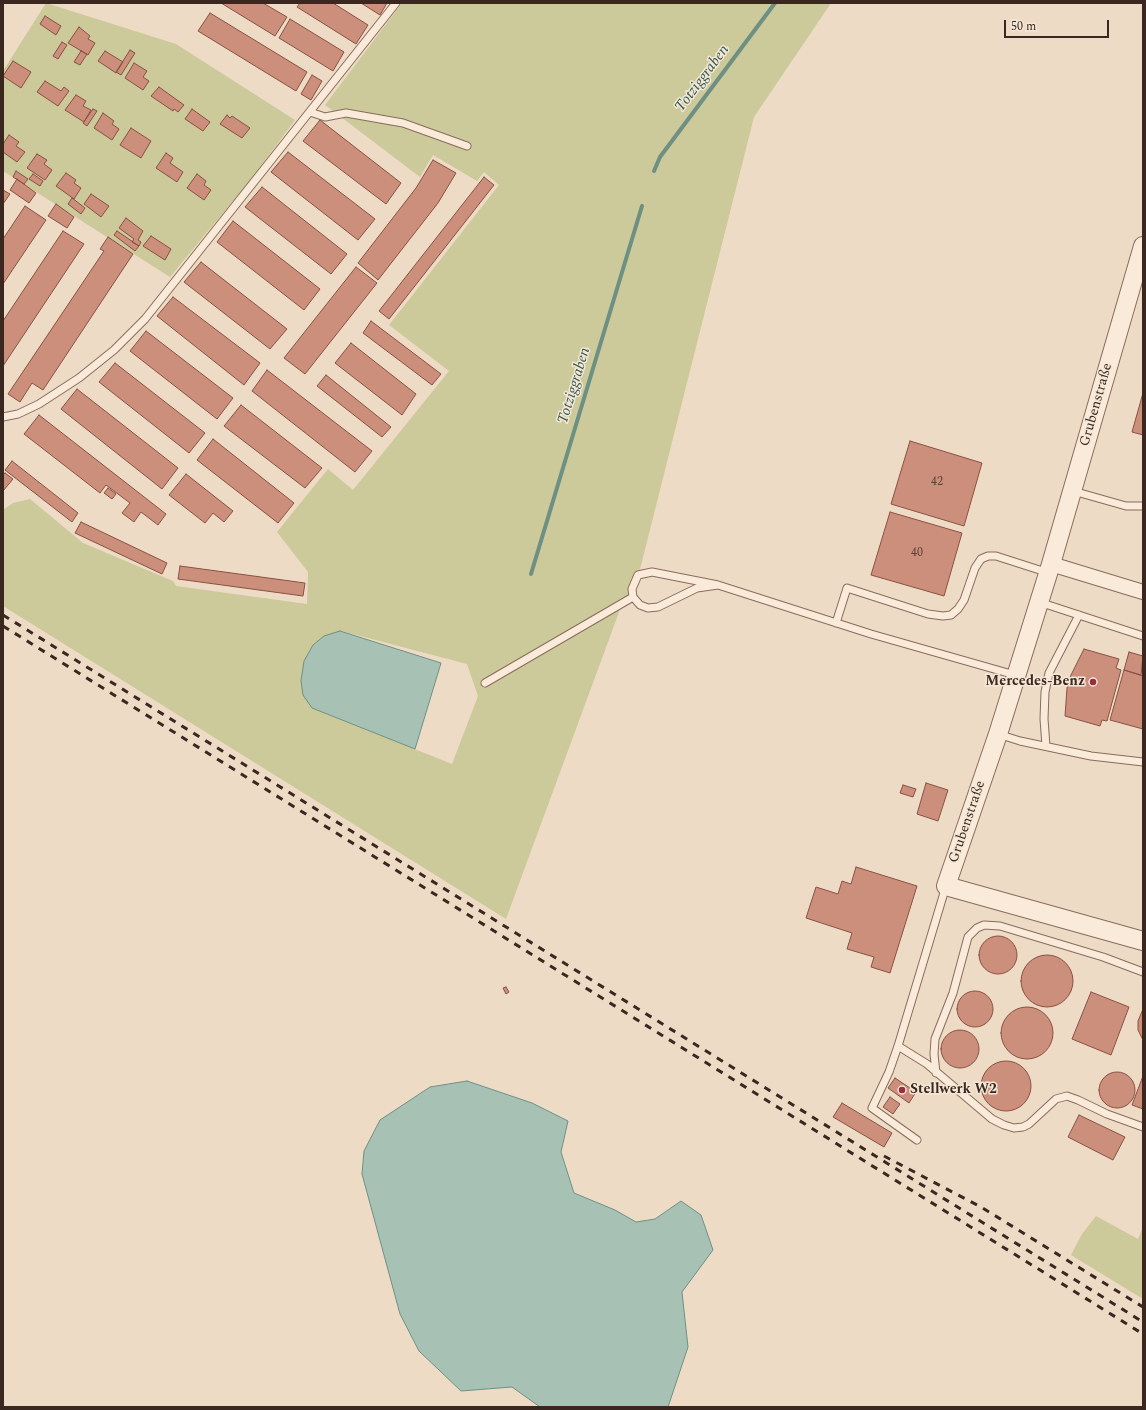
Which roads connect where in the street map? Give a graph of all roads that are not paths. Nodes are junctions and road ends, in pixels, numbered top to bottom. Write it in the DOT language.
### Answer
graph roads {
  1 [pos="396,3"];
  2 [pos="310,112"];
  3 [pos="467,146"];
  4 [pos="1142,250"];
  5 [pos="3,417"];
  6 [pos="1073,491"];
  7 [pos="1143,506"];
  8 [pos="1050,568"];
  9 [pos="718,585"];
  10 [pos="1143,592"];
  11 [pos="633,597"];
  12 [pos="1039,602"];
  13 [pos="1080,615"];
  14 [pos="836,623"];
  15 [pos="1143,636"];
  16 [pos="1016,676"];
  17 [pos="485,683"];
  18 [pos="998,734"];
  19 [pos="1046,746"];
  20 [pos="1143,762"];
  21 [pos="946,886"];
  22 [pos="1143,941"];
  23 [pos="1143,972"];
  24 [pos="898,1046"];
  25 [pos="936,1073"];
  26 [pos="1143,1127"];
  27 [pos="917,1140"];
  1 -- 2 [label="lane"];
  2 -- 3 [label="lane"];
  2 -- 5 [label="lane"];
  4 -- 6 [label="street, Grubenstraße"];
  6 -- 7 [label="lane"];
  6 -- 8 [label="street, Grubenstraße"];
  8 -- 10 [label="street"];
  8 -- 12 [label="street, Grubenstraße"];
  8 -- 14 [label="lane"];
  9 -- 11 [label="lane"];
  9 -- 11 [label="lane"];
  9 -- 14 [label="lane"];
  11 -- 17 [label="lane"];
  12 -- 13 [label="lane"];
  12 -- 16 [label="street, Grubenstraße"];
  13 -- 15 [label="lane"];
  13 -- 19 [label="lane"];
  14 -- 16 [label="lane"];
  16 -- 18 [label="street, Grubenstraße"];
  18 -- 19 [label="lane"];
  18 -- 21 [label="street, Grubenstraße"];
  19 -- 20 [label="lane"];
  21 -- 22 [label="street"];
  21 -- 24 [label="lane"];
  23 -- 25 [label="lane"];
  24 -- 25 [label="lane"];
  24 -- 27 [label="lane"];
  25 -- 26 [label="lane"];
}
